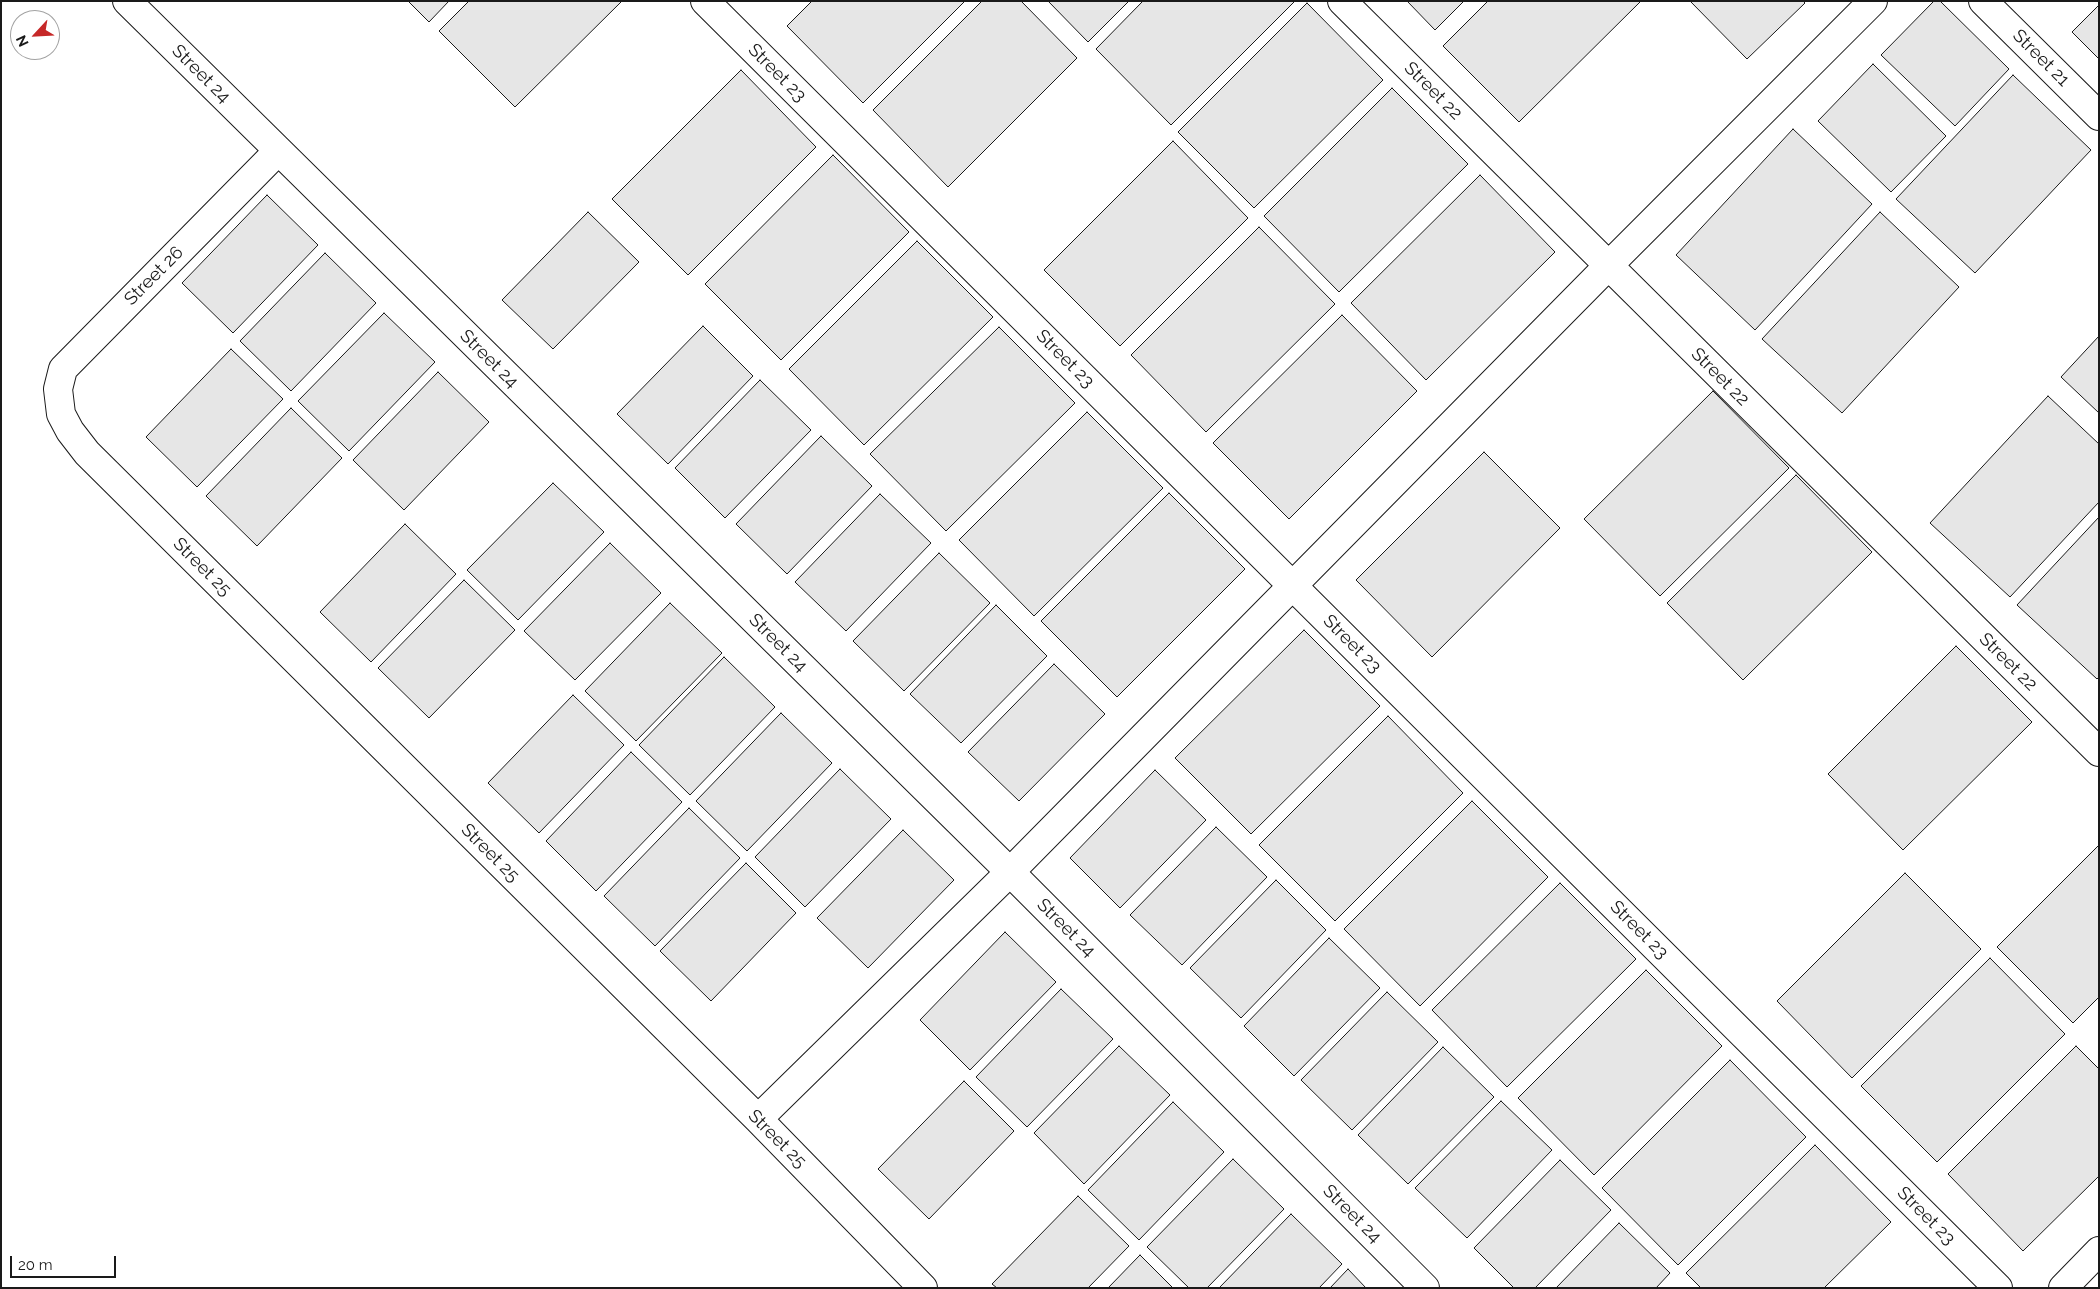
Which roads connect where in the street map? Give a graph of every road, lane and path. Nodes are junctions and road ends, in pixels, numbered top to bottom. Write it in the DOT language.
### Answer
graph roads {
  1 [pos="127,1"];
  2 [pos="705,1"];
  3 [pos="1342,1"];
  4 [pos="1873,1"];
  5 [pos="1983,1"];
  6 [pos="2099,116"];
  7 [pos="278,151"];
  8 [pos="1608,266"];
  9 [pos="61,414"];
  10 [pos="1294,586"];
  11 [pos="2099,752"];
  12 [pos="1010,872"];
  13 [pos="758,1119"];
  14 [pos="2099,1251"];
  15 [pos="923,1288"];
  16 [pos="1425,1288"];
  17 [pos="1998,1288"];
  18 [pos="2063,1288"];
  1 -- 7 [label="street, Street 24"];
  2 -- 10 [label="street, Street 23"];
  3 -- 8 [label="street, Street 22"];
  4 -- 8 [label="street"];
  5 -- 6 [label="street, Street 21"];
  7 -- 9 [label="street, Street 26"];
  7 -- 12 [label="street, Street 24"];
  8 -- 10 [label="street"];
  8 -- 11 [label="street, Street 22"];
  9 -- 13 [label="street, Street 25"];
  10 -- 12 [label="street"];
  10 -- 17 [label="street, Street 23"];
  12 -- 13 [label="street"];
  12 -- 16 [label="street, Street 24"];
  13 -- 15 [label="street, Street 25"];
  14 -- 18 [label="street"];
}
